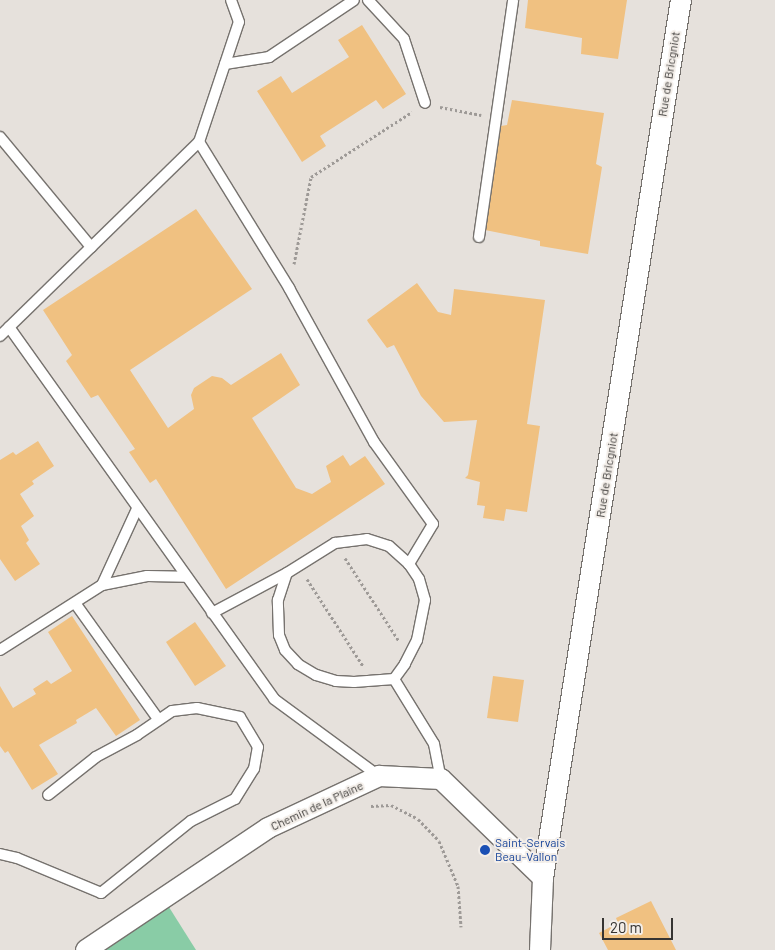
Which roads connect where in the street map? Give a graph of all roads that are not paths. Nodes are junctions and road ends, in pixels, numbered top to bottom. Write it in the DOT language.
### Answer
graph roads {
  1 [pos="231,0"];
  2 [pos="354,0"];
  3 [pos="368,0"];
  4 [pos="513,0"];
  5 [pos="681,0"];
  6 [pos="225,64"];
  7 [pos="425,104"];
  8 [pos="0,137"];
  9 [pos="199,142"];
  10 [pos="479,237"];
  11 [pos="91,247"];
  12 [pos="9,327"];
  13 [pos="0,336"];
  14 [pos="137,509"];
  15 [pos="409,564"];
  16 [pos="287,573"];
  17 [pos="186,577"];
  18 [pos="102,586"];
  19 [pos="75,603"];
  20 [pos="212,613"];
  21 [pos="0,650"];
  22 [pos="394,679"];
  23 [pos="158,718"];
  24 [pos="379,776"];
  25 [pos="441,779"];
  26 [pos="48,795"];
  27 [pos="0,854"];
  28 [pos="543,878"];
  29 [pos="86,950"];
  30 [pos="540,950"];
  1 -- 6 [label="lane"];
  2 -- 6 [label="lane"];
  3 -- 7 [label="lane"];
  4 -- 10 [label="lane"];
  5 -- 28 [label="street, Rue de Bricgniot"];
  6 -- 9 [label="lane"];
  8 -- 11 [label="lane"];
  9 -- 11 [label="lane"];
  9 -- 15 [label="lane"];
  11 -- 12 [label="lane"];
  12 -- 13 [label="lane"];
  12 -- 14 [label="lane"];
  14 -- 17 [label="lane"];
  14 -- 18 [label="lane"];
  15 -- 16 [label="lane"];
  15 -- 22 [label="lane"];
  16 -- 20 [label="lane"];
  16 -- 22 [label="lane"];
  17 -- 18 [label="lane"];
  17 -- 20 [label="lane"];
  18 -- 19 [label="lane"];
  19 -- 21 [label="lane"];
  19 -- 23 [label="lane"];
  20 -- 24 [label="lane"];
  22 -- 25 [label="lane"];
  23 -- 26 [label="lane"];
  23 -- 27 [label="lane"];
  24 -- 25 [label="street, Chemin de la Plaine"];
  24 -- 29 [label="street, Chemin de la Plaine"];
  25 -- 28 [label="street"];
  28 -- 30 [label="street, Rue de Bricgniot"];
}
